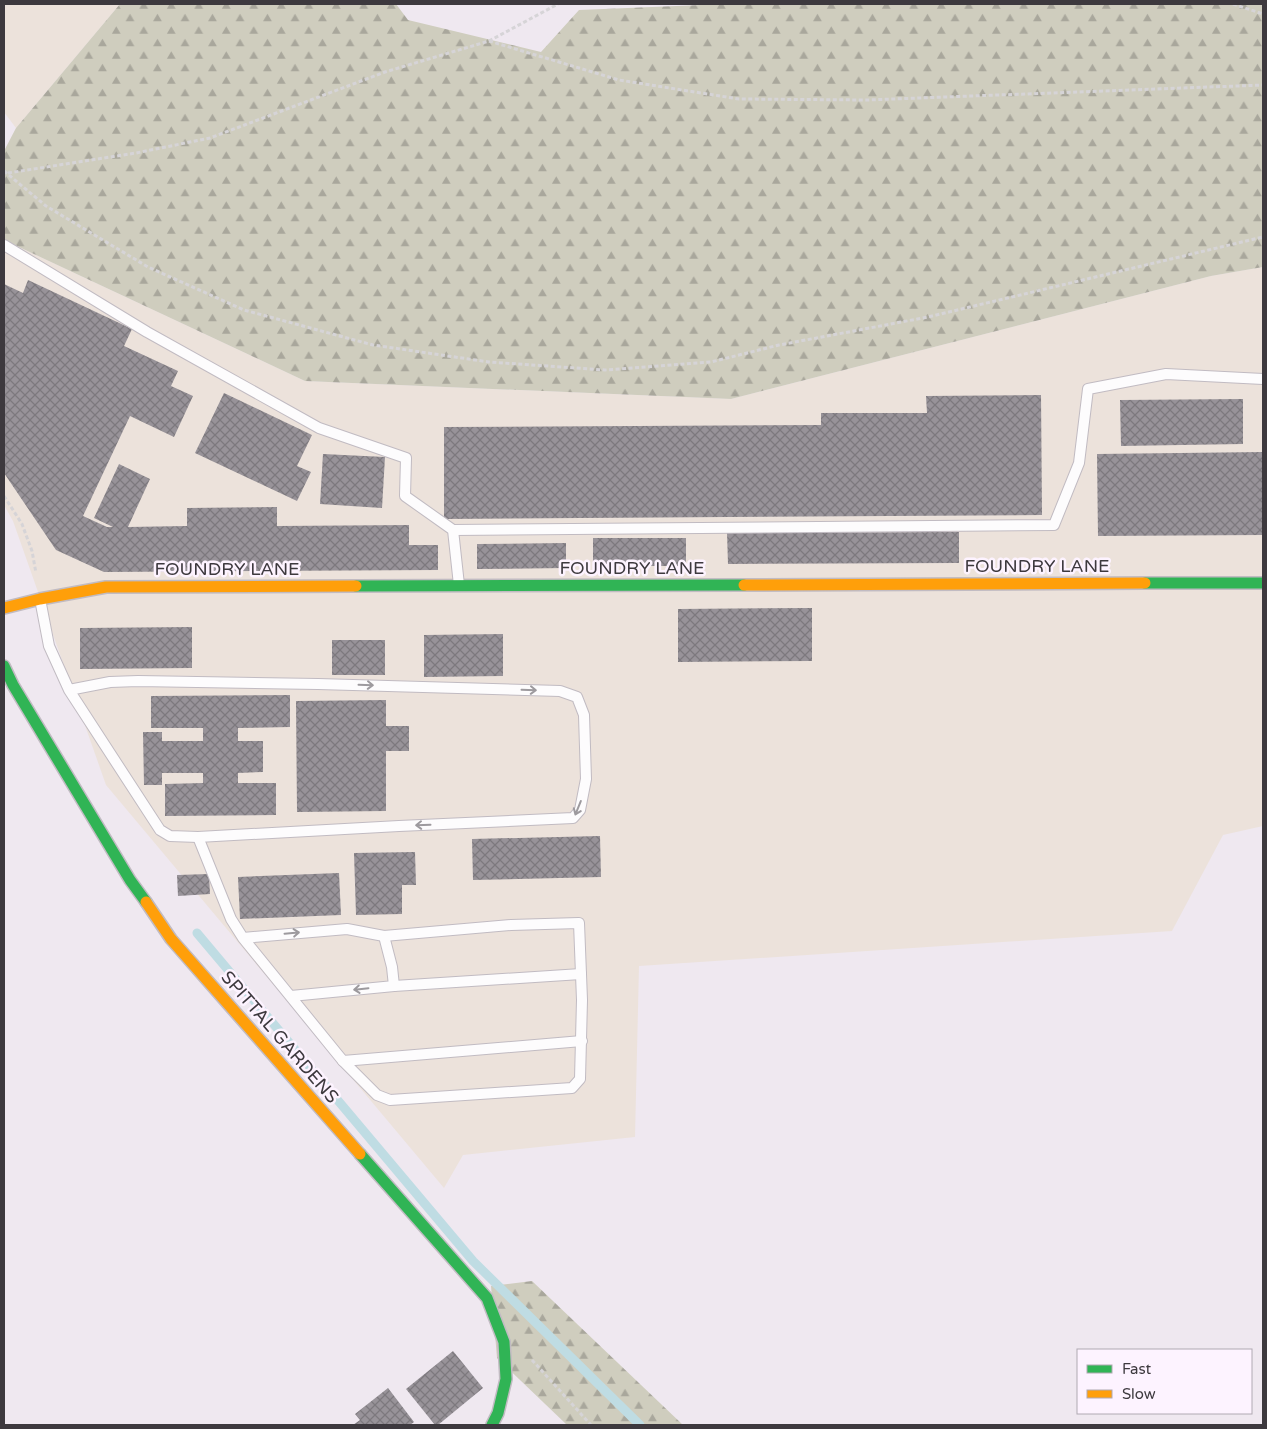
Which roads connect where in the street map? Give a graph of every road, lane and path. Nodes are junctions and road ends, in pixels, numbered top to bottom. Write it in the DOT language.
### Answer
graph roads {
  1 [pos="558,4"];
  2 [pos="1233,4"];
  3 [pos="1263,14"];
  4 [pos="489,41"];
  5 [pos="1263,85"];
  6 [pos="6,172"];
  7 [pos="1263,237"];
  8 [pos="4,245"];
  9 [pos="1263,379"];
  10 [pos="4,496"];
  11 [pos="453,530"];
  12 [pos="1263,583"];
  13 [pos="459,586"];
  14 [pos="40,599"];
  15 [pos="4,608"];
  16 [pos="4,666"];
  17 [pos="69,690"];
  18 [pos="198,837"];
  19 [pos="384,936"];
  20 [pos="243,938"];
  21 [pos="581,974"];
  22 [pos="394,986"];
  23 [pos="290,996"];
  24 [pos="582,1041"];
  25 [pos="343,1061"];
  26 [pos="531,1359"];
  27 [pos="492,1425"];
  28 [pos="591,1425"];
  1 -- 4 [label="path"];
  2 -- 3 [label="path"];
  4 -- 5 [label="path"];
  4 -- 6 [label="path"];
  6 -- 7 [label="path"];
  8 -- 11 [label="lane"];
  9 -- 11 [label="lane"];
  10 -- 14 [label="path"];
  11 -- 13 [label="lane"];
  12 -- 13 [label="street, FOUNDRY LANE"];
  13 -- 14 [label="street, FOUNDRY LANE"];
  14 -- 15 [label="street, FOUNDRY LANE"];
  14 -- 17 [label="lane"];
  16 -- 27 [label="street, SPITTAL GARDENS"];
  17 -- 18 [label="lane"];
  17 -- 18 [label="lane, one-way"];
  18 -- 20 [label="lane"];
  20 -- 19 [label="lane, one-way"];
  19 -- 21 [label="lane"];
  19 -- 22 [label="lane"];
  20 -- 23 [label="lane"];
  21 -- 22 [label="lane"];
  21 -- 24 [label="lane"];
  22 -- 23 [label="lane, one-way"];
  23 -- 25 [label="lane"];
  24 -- 25 [label="lane"];
  24 -- 25 [label="lane"];
  26 -- 28 [label="path"];
}
